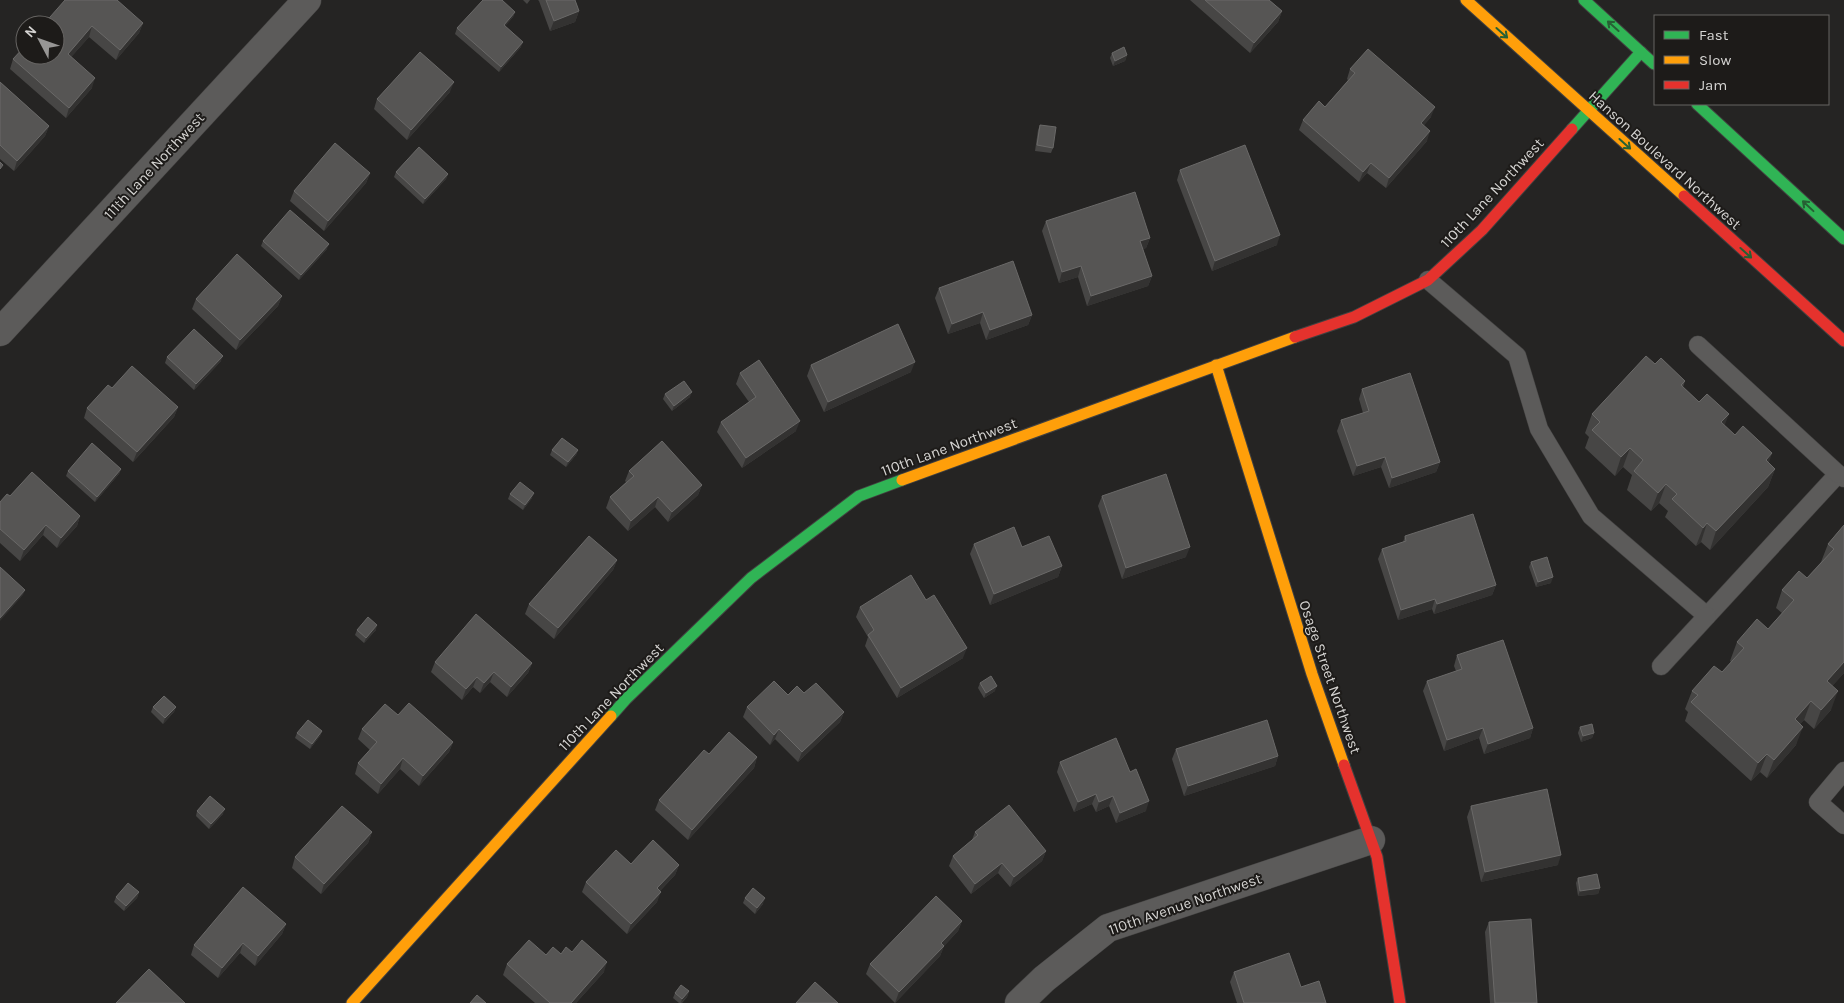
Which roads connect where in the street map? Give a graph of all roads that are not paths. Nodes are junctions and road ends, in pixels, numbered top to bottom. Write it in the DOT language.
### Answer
graph roads {
  1 [pos="307,0"];
  2 [pos="1466,0"];
  3 [pos="1584,0"];
  4 [pos="1641,52"];
  5 [pos="1654,64"];
  6 [pos="1698,105"];
  7 [pos="1589,112"];
  8 [pos="1844,240"];
  9 [pos="1428,280"];
  10 [pos="0,332"];
  11 [pos="1844,341"];
  12 [pos="1698,345"];
  13 [pos="1216,365"];
  14 [pos="1841,476"];
  15 [pos="1707,616"];
  16 [pos="1660,666"];
  17 [pos="1844,771"];
  18 [pos="1844,824"];
  19 [pos="1371,840"];
  20 [pos="352,1003"];
  21 [pos="1019,1003"];
  22 [pos="1400,1003"];
  1 -- 10 [label="street, 111th Lane Northwest"];
  2 -- 7 [label="street, Hanson Boulevard Northwest, one-way"];
  4 -- 3 [label="street, one-way"];
  4 -- 5 [label="street"];
  4 -- 7 [label="street, 110th Lane Northwest"];
  8 -- 6 [label="street, one-way"];
  7 -- 9 [label="street, 110th Lane Northwest"];
  7 -- 11 [label="street, Hanson Boulevard Northwest, one-way"];
  9 -- 13 [label="street, 110th Lane Northwest"];
  9 -- 15 [label="lane"];
  12 -- 14 [label="lane"];
  13 -- 19 [label="street, Osage Street Northwest"];
  13 -- 20 [label="street, 110th Lane Northwest"];
  14 -- 15 [label="lane"];
  15 -- 16 [label="lane"];
  17 -- 18 [label="lane"];
  19 -- 21 [label="street, 110th Avenue Northwest"];
  19 -- 22 [label="street, Osage Street Northwest"];
}
